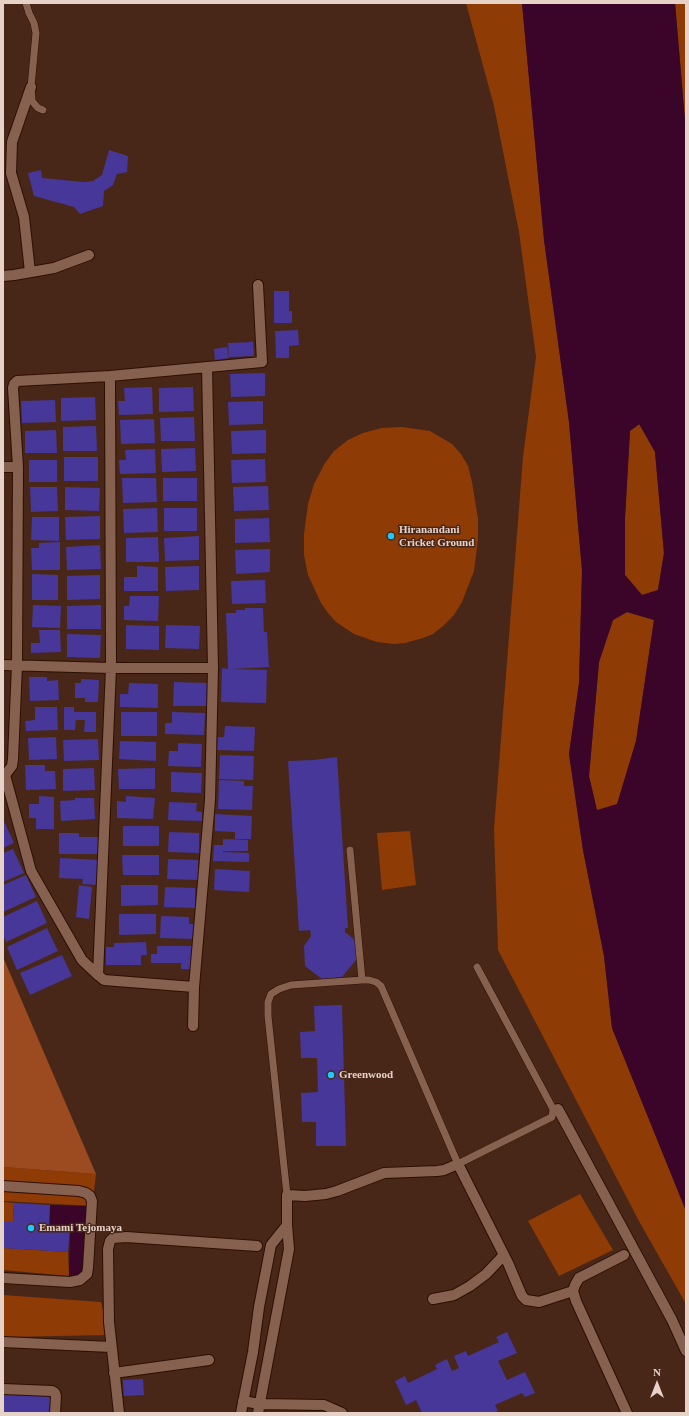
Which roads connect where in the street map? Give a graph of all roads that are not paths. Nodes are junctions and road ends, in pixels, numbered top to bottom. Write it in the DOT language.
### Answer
graph roads {
  1 [pos="26,3"];
  2 [pos="31,87"];
  3 [pos="43,110"];
  4 [pos="89,255"];
  5 [pos="30,272"];
  6 [pos="3,276"];
  7 [pos="258,285"];
  8 [pos="207,367"];
  9 [pos="110,376"];
  10 [pos="3,467"];
  11 [pos="18,467"];
  12 [pos="3,665"];
  13 [pos="17,665"];
  14 [pos="111,668"];
  15 [pos="213,668"];
  16 [pos="4,774"];
  17 [pos="350,850"];
  18 [pos="478,967"];
  19 [pos="98,975"];
  20 [pos="362,980"];
  21 [pos="194,986"];
  22 [pos="193,1026"];
  23 [pos="558,1110"];
  24 [pos="458,1164"];
  25 [pos="3,1186"];
  26 [pos="287,1195"];
  27 [pos="287,1225"];
  28 [pos="257,1246"];
  29 [pos="504,1255"];
  30 [pos="624,1255"];
  31 [pos="3,1278"];
  32 [pos="574,1291"];
  33 [pos="433,1299"];
  34 [pos="3,1342"];
  35 [pos="111,1347"];
  36 [pos="686,1351"];
  37 [pos="208,1360"];
  38 [pos="114,1372"];
  39 [pos="3,1389"];
  40 [pos="243,1401"];
  41 [pos="259,1408"];
  42 [pos="277,1409"];
  43 [pos="55,1413"];
  44 [pos="119,1413"];
  45 [pos="241,1413"];
  46 [pos="342,1413"];
  47 [pos="627,1413"];
  1 -- 2 [label="lane"];
  2 -- 3 [label="lane"];
  2 -- 5 [label="street"];
  4 -- 5 [label="street"];
  5 -- 6 [label="street"];
  7 -- 8 [label="street"];
  8 -- 9 [label="street"];
  8 -- 15 [label="street"];
  9 -- 11 [label="street"];
  9 -- 14 [label="street"];
  10 -- 11 [label="street"];
  11 -- 13 [label="street"];
  12 -- 13 [label="street"];
  13 -- 14 [label="street"];
  13 -- 16 [label="street"];
  14 -- 15 [label="street"];
  14 -- 19 [label="street"];
  15 -- 21 [label="street"];
  16 -- 19 [label="street"];
  17 -- 20 [label="lane"];
  18 -- 24 [label="lane"];
  19 -- 21 [label="street"];
  20 -- 24 [label="lane"];
  20 -- 26 [label="lane"];
  21 -- 22 [label="street"];
  23 -- 36 [label="street"];
  24 -- 26 [label="street"];
  24 -- 29 [label="street"];
  25 -- 31 [label="street"];
  26 -- 27 [label="street"];
  27 -- 40 [label="street"];
  27 -- 41 [label="street"];
  28 -- 35 [label="street"];
  29 -- 32 [label="street"];
  29 -- 33 [label="street"];
  30 -- 32 [label="street"];
  32 -- 47 [label="street"];
  34 -- 35 [label="street"];
  35 -- 38 [label="street"];
  37 -- 38 [label="street"];
  38 -- 44 [label="street"];
  39 -- 43 [label="street"];
  40 -- 41 [label="street"];
  40 -- 45 [label="street"];
  41 -- 42 [label="street"];
  42 -- 46 [label="street"];
}
